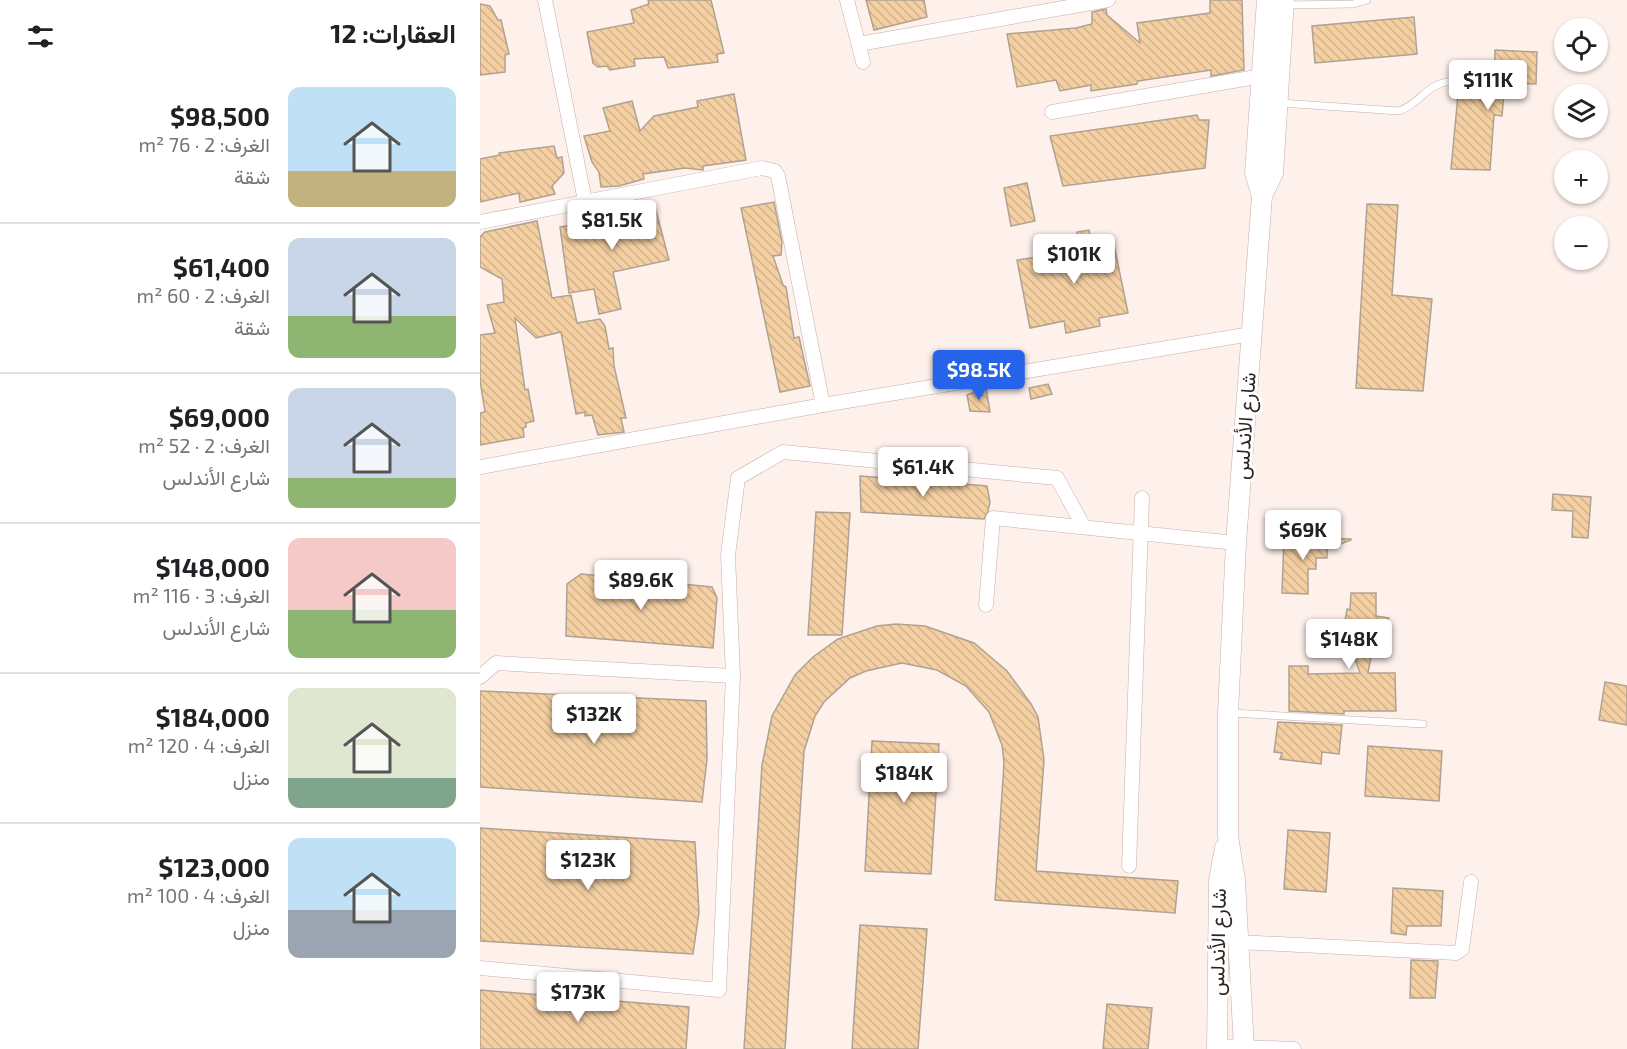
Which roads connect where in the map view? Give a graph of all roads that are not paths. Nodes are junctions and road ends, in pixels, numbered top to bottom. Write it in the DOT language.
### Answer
graph roads {
  1 [pos="545,0"];
  2 [pos="847,0"];
  3 [pos="1108,0"];
  4 [pos="1367,0"];
  5 [pos="1278,2"];
  6 [pos="859,45"];
  7 [pos="863,62"];
  8 [pos="1262,76"];
  9 [pos="1479,79"];
  10 [pos="1278,103"];
  11 [pos="1052,112"];
  12 [pos="1262,196"];
  13 [pos="585,201"];
  14 [pos="480,222"];
  15 [pos="1251,334"];
  16 [pos="823,405"];
  17 [pos="480,467"];
  18 [pos="1142,498"];
  19 [pos="1084,527"];
  20 [pos="1142,533"];
  21 [pos="1236,543"];
  22 [pos="986,604"];
  23 [pos="480,676"];
  24 [pos="733,676"];
  25 [pos="1228,713"];
  26 [pos="1423,724"];
  27 [pos="1228,836"];
  28 [pos="1129,866"];
  29 [pos="1470,882"];
  30 [pos="1238,942"];
  31 [pos="480,968"];
  32 [pos="1217,1047"];
  33 [pos="1244,1047"];
  34 [pos="1294,1049"];
  1 -- 13 [label="street"];
  2 -- 6 [label="street"];
  3 -- 6 [label="street"];
  4 -- 5 [label="lane"];
  5 -- 8 [label="main road, شارع الأندلس"];
  5 -- 10 [label="main road, شارع الأندلس"];
  6 -- 7 [label="street"];
  8 -- 11 [label="street"];
  8 -- 12 [label="main road, شارع الأندلس"];
  9 -- 10 [label="lane"];
  10 -- 12 [label="main road, شارع الأندلس"];
  12 -- 15 [label="main road, شارع الأندلس"];
  13 -- 14 [label="street"];
  13 -- 16 [label="street"];
  15 -- 16 [label="street"];
  15 -- 21 [label="main road, شارع الأندلس"];
  16 -- 17 [label="street"];
  18 -- 20 [label="street"];
  19 -- 20 [label="street"];
  19 -- 22 [label="street"];
  19 -- 24 [label="street"];
  20 -- 21 [label="street"];
  20 -- 28 [label="street"];
  21 -- 25 [label="main road, شارع الأندلس"];
  23 -- 24 [label="street"];
  24 -- 31 [label="street"];
  25 -- 26 [label="lane"];
  25 -- 27 [label="main road, شارع الأندلس"];
  27 -- 30 [label="main road, شارع الأندلس"];
  27 -- 32 [label="main road, شارع الأندلس"];
  29 -- 30 [label="street"];
  30 -- 33 [label="main road, شارع الأندلس"];
  32 -- 33 [label="street"];
  33 -- 34 [label="street"];
}
